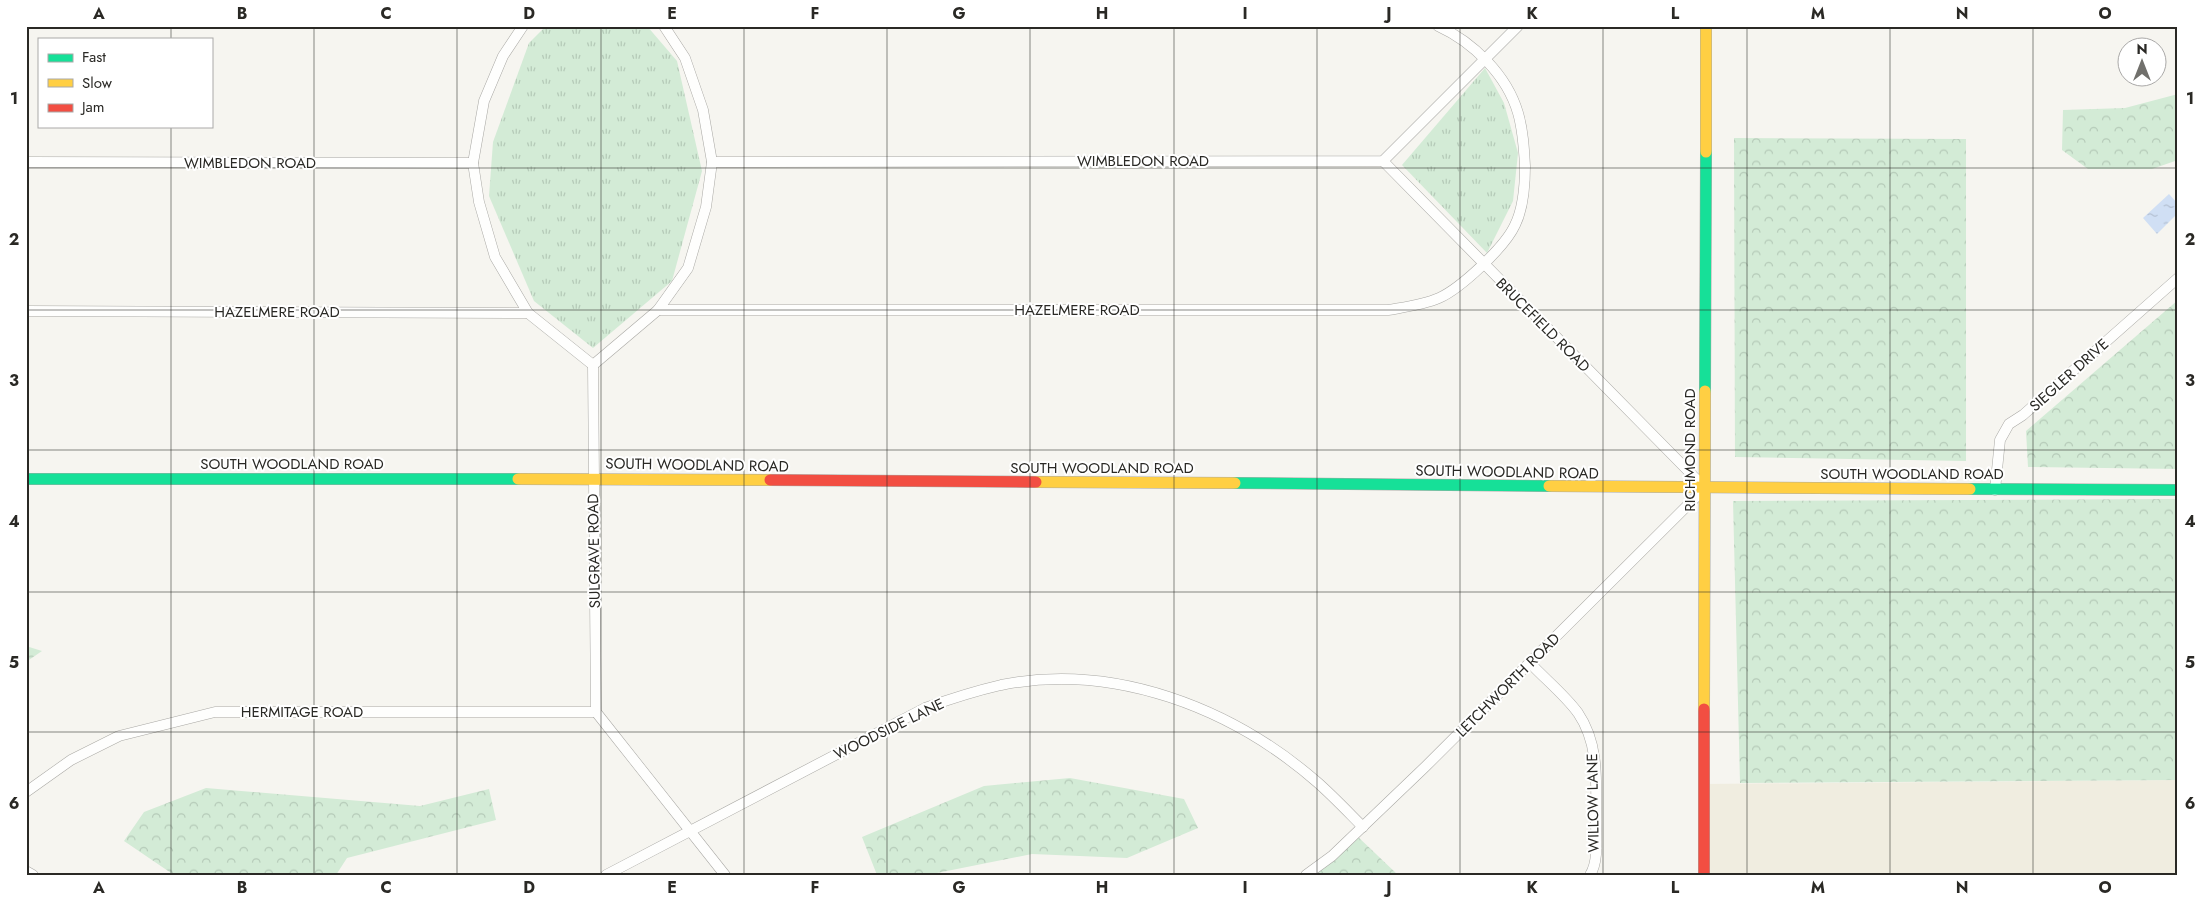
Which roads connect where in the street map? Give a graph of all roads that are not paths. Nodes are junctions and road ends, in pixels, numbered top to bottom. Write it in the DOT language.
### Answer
graph roads {
  1 [pos="523,26"];
  2 [pos="664,26"];
  3 [pos="1438,26"];
  4 [pos="1518,26"];
  5 [pos="1706,26"];
  6 [pos="1486,60"];
  7 [pos="1382,161"];
  8 [pos="26,162"];
  9 [pos="712,162"];
  10 [pos="473,163"];
  11 [pos="1484,265"];
  12 [pos="2178,278"];
  13 [pos="658,310"];
  14 [pos="26,311"];
  15 [pos="528,312"];
  16 [pos="593,365"];
  17 [pos="593,479"];
  18 [pos="26,480"];
  19 [pos="1705,488"];
  20 [pos="1996,490"];
  21 [pos="2178,490"];
  22 [pos="1530,663"];
  23 [pos="596,712"];
  24 [pos="26,792"];
  25 [pos="1363,827"];
  26 [pos="690,831"];
  27 [pos="26,871"];
  28 [pos="33,875"];
  29 [pos="606,875"];
  30 [pos="725,875"];
  31 [pos="1306,875"];
  32 [pos="1590,875"];
  33 [pos="1704,875"];
  1 -- 10 [label="street"];
  2 -- 9 [label="street"];
  3 -- 6 [label="street, HAZELMERE ROAD"];
  4 -- 6 [label="street"];
  5 -- 19 [label="street, RICHMOND ROAD"];
  6 -- 7 [label="street"];
  6 -- 11 [label="street, HAZELMERE ROAD"];
  7 -- 9 [label="street, WIMBLEDON ROAD"];
  7 -- 11 [label="street, BRUCEFIELD ROAD"];
  8 -- 10 [label="street, WIMBLEDON ROAD"];
  9 -- 13 [label="street"];
  10 -- 15 [label="street"];
  11 -- 13 [label="street, HAZELMERE ROAD"];
  11 -- 19 [label="street, BRUCEFIELD ROAD"];
  12 -- 20 [label="street, SIEGLER DRIVE"];
  13 -- 16 [label="street"];
  14 -- 15 [label="street, HAZELMERE ROAD"];
  15 -- 16 [label="street"];
  16 -- 17 [label="street, SULGRAVE ROAD"];
  17 -- 18 [label="street, SOUTH WOODLAND ROAD"];
  17 -- 19 [label="street, SOUTH WOODLAND ROAD"];
  17 -- 23 [label="street, SULGRAVE ROAD"];
  19 -- 20 [label="street, SOUTH WOODLAND ROAD"];
  19 -- 22 [label="street, LETCHWORTH ROAD"];
  19 -- 33 [label="street, RICHMOND ROAD"];
  20 -- 21 [label="street, SOUTH WOODLAND ROAD"];
  22 -- 25 [label="street, LETCHWORTH ROAD"];
  22 -- 32 [label="street, WILLOW LANE"];
  23 -- 24 [label="street, HERMITAGE ROAD"];
  23 -- 26 [label="street"];
  25 -- 26 [label="street, WOODSIDE LANE"];
  25 -- 31 [label="street, LETCHWORTH ROAD"];
  26 -- 29 [label="street, WOODSIDE LANE"];
  26 -- 30 [label="street"];
  27 -- 28 [label="street"];
}
